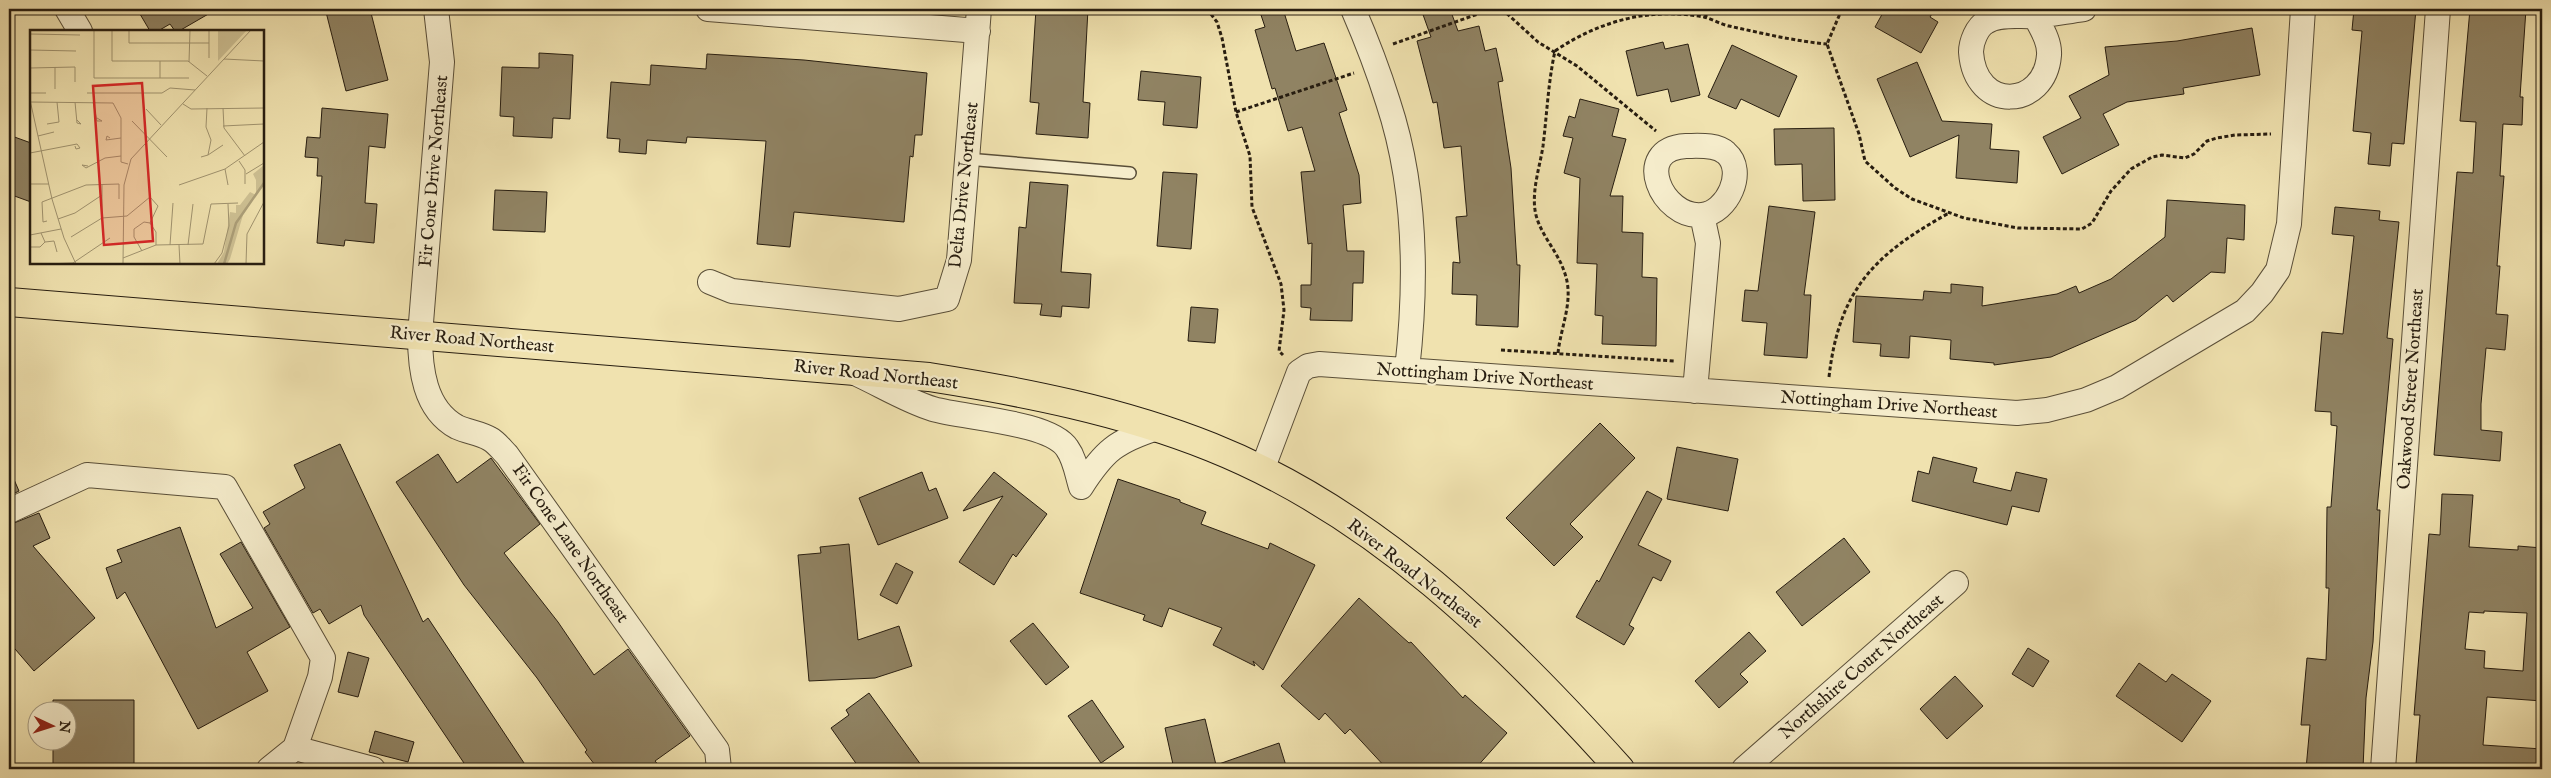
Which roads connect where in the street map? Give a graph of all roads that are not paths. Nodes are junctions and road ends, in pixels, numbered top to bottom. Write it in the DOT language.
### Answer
graph roads {
  1 [pos="67,9"];
  2 [pos="436,9"];
  3 [pos="708,9"];
  4 [pos="1354,9"];
  5 [pos="2084,9"];
  6 [pos="2303,9"];
  7 [pos="2438,9"];
  8 [pos="792,12"];
  9 [pos="2035,16"];
  10 [pos="978,20"];
  11 [pos="79,30"];
  12 [pos="967,159"];
  13 [pos="1130,173"];
  14 [pos="1702,215"];
  15 [pos="710,282"];
  16 [pos="9,302"];
  17 [pos="420,335"];
  18 [pos="848,370"];
  19 [pos="1407,370"];
  20 [pos="1695,390"];
  21 [pos="1157,428"];
  22 [pos="1262,470"];
  23 [pos="9,511"];
  24 [pos="1956,584"];
  25 [pos="295,748"];
  26 [pos="269,769"];
  27 [pos="373,769"];
  28 [pos="719,769"];
  29 [pos="1620,769"];
  30 [pos="1744,769"];
  31 [pos="2383,769"];
  1 -- 11 [label="street"];
  2 -- 17 [label="street, Fir Cone Drive Northeast"];
  3 -- 8 [label="street"];
  4 -- 19 [label="street"];
  5 -- 9 [label="street"];
  6 -- 20 [label="street, Nottingham Drive Northeast"];
  7 -- 31 [label="street, Oakwood Street Northeast"];
  8 -- 10 [label="street"];
  10 -- 12 [label="street, Delta Drive Northeast"];
  12 -- 13 [label="lane"];
  12 -- 15 [label="street, Delta Drive Northeast"];
  14 -- 14 [label="street"];
  14 -- 20 [label="street"];
  16 -- 17 [label="main road, River Road Northeast"];
  17 -- 18 [label="main road, River Road Northeast"];
  17 -- 28 [label="street, Fir Cone Lane Northeast"];
  18 -- 21 [label="main road, River Road Northeast"];
  18 -- 21 [label="street"];
  19 -- 20 [label="street, Nottingham Drive Northeast"];
  19 -- 22 [label="street, Nottingham Drive Northeast"];
  21 -- 22 [label="main road, River Road Northeast"];
  22 -- 29 [label="main road, River Road Northeast"];
  23 -- 25 [label="street"];
  24 -- 30 [label="street, Northshire Court Northeast"];
  25 -- 26 [label="street"];
  25 -- 27 [label="street"];
}
